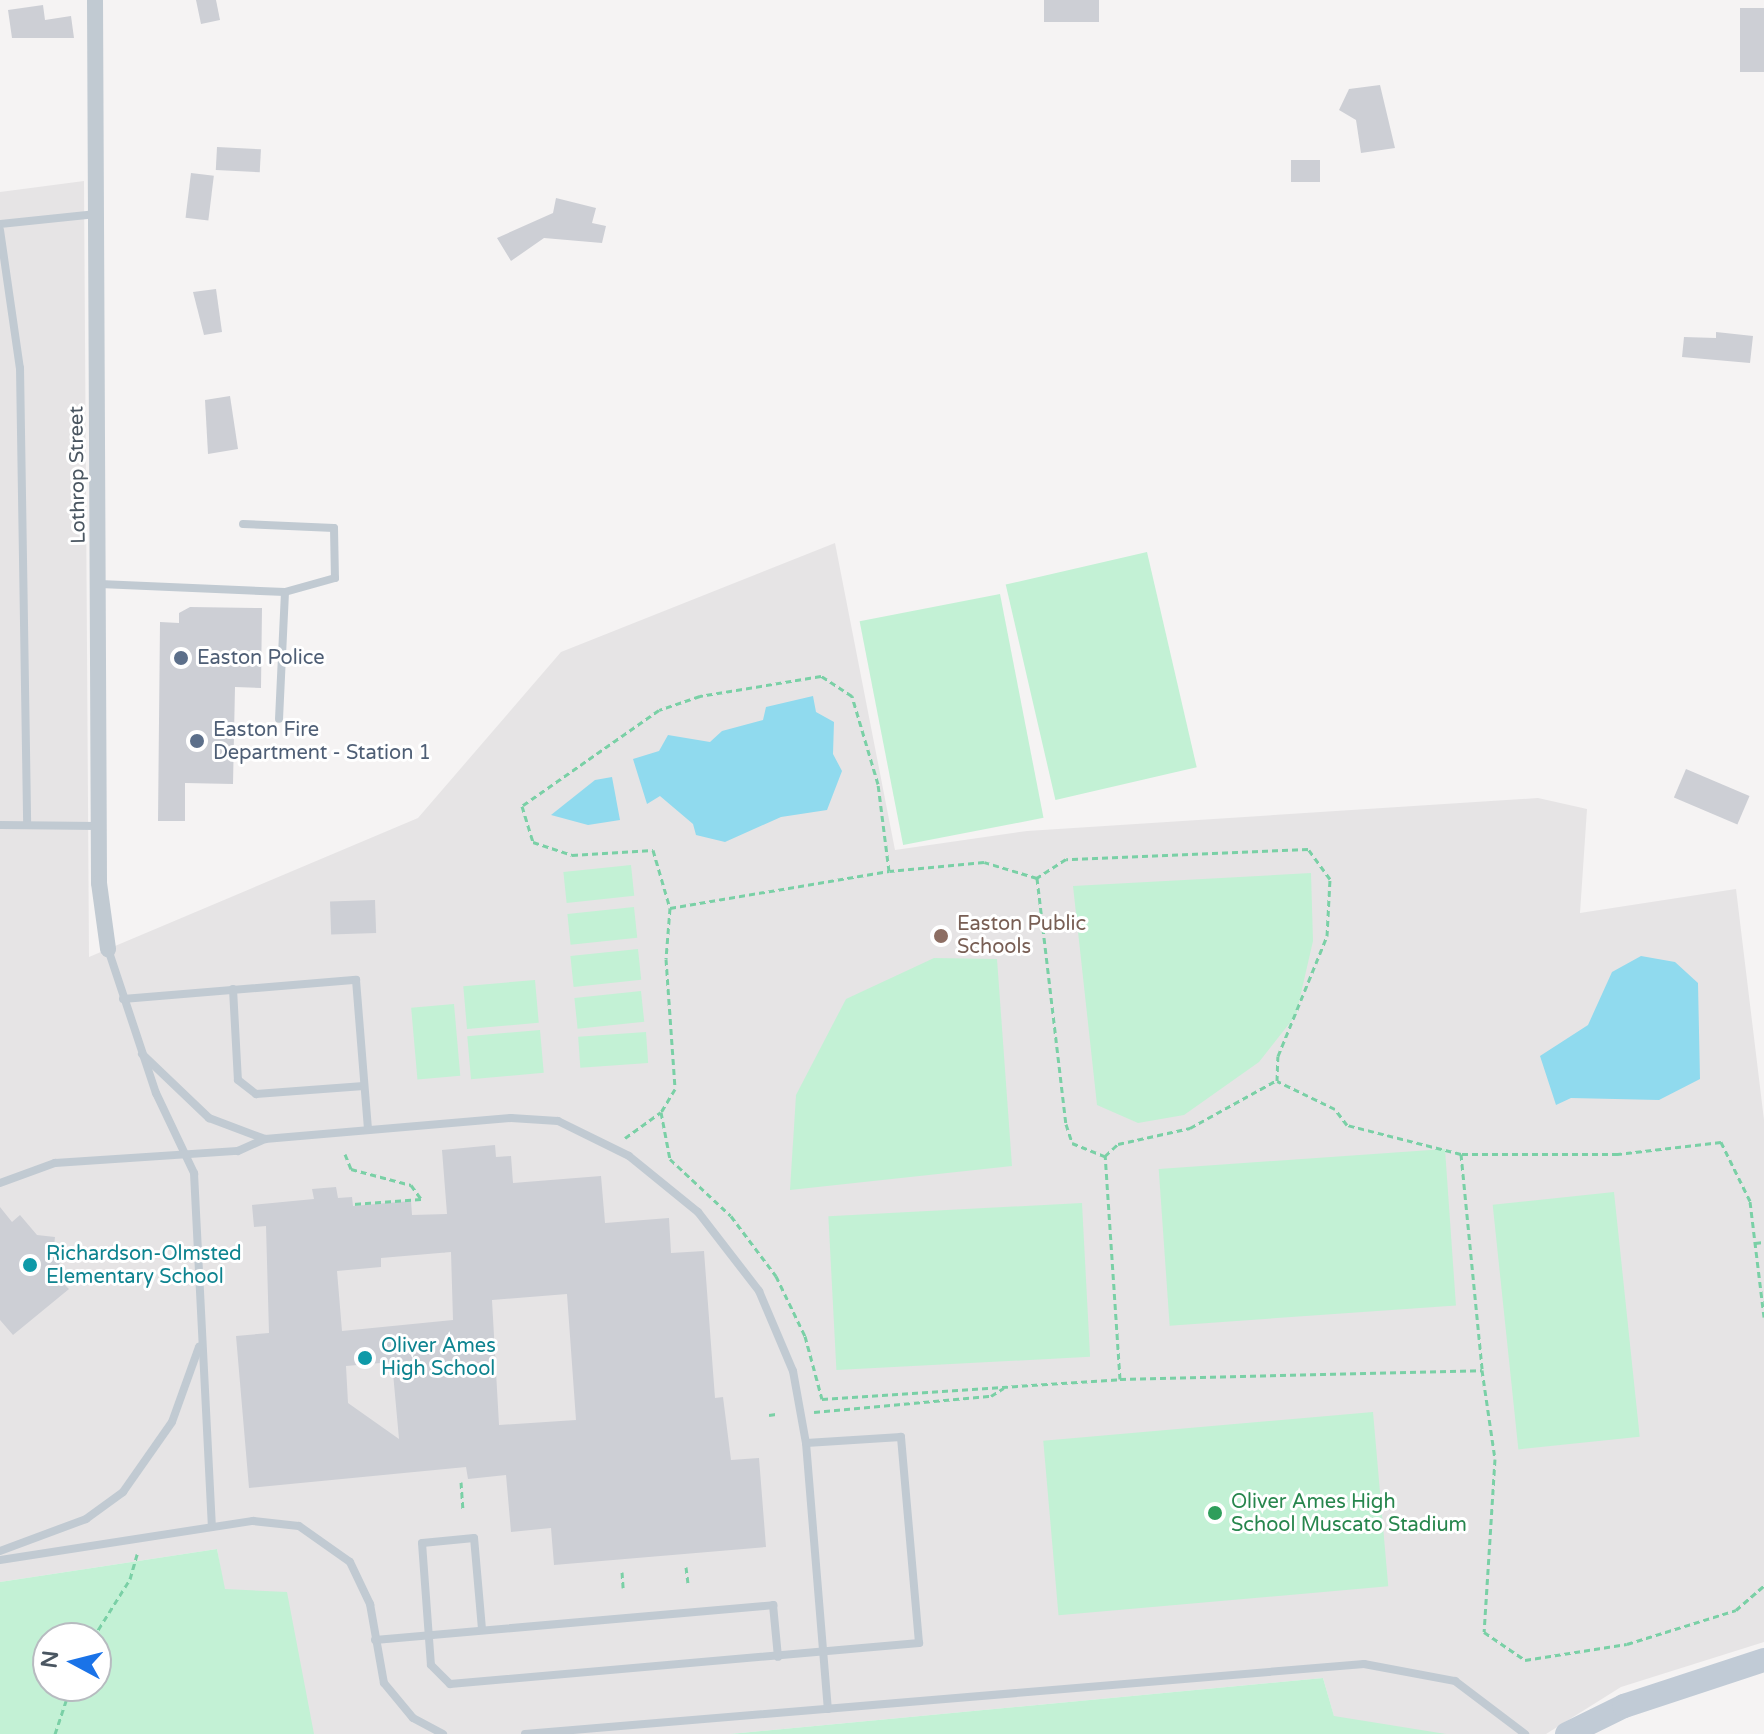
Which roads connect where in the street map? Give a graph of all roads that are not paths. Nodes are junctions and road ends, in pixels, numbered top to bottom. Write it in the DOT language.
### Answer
graph roads {
  1 [pos="95,0"];
  2 [pos="96,214"];
  3 [pos="0,224"];
  4 [pos="0,230"];
  5 [pos="243,524"];
  6 [pos="100,584"];
  7 [pos="285,592"];
  8 [pos="279,719"];
  9 [pos="0,825"];
  10 [pos="27,825"];
  11 [pos="99,826"];
  12 [pos="108,949"];
  13 [pos="233,989"];
  14 [pos="123,999"];
  15 [pos="142,1054"];
  16 [pos="364,1086"];
  17 [pos="368,1130"];
  18 [pos="265,1139"];
  19 [pos="185,1153"];
  20 [pos="0,1183"];
  21 [pos="202,1339"];
  22 [pos="806,1443"];
  23 [pos="212,1526"];
  24 [pos="0,1551"];
  25 [pos="0,1560"];
  26 [pos="482,1629"];
  27 [pos="428,1634"];
  28 [pos="375,1640"];
  29 [pos="823,1653"];
  30 [pos="778,1657"];
  31 [pos="1764,1660"];
  32 [pos="828,1709"];
  33 [pos="443,1734"];
  34 [pos="525,1734"];
  35 [pos="1525,1734"];
  36 [pos="1567,1734"];
  1 -- 2 [label="street, Lothrop Street"];
  2 -- 3 [label="lane"];
  2 -- 6 [label="street, Lothrop Street"];
  4 -- 10 [label="lane"];
  5 -- 7 [label="lane"];
  6 -- 7 [label="lane"];
  6 -- 11 [label="street, Lothrop Street"];
  7 -- 8 [label="lane"];
  9 -- 10 [label="lane"];
  10 -- 11 [label="lane"];
  11 -- 12 [label="street, Lothrop Street"];
  12 -- 14 [label="lane"];
  13 -- 14 [label="lane"];
  13 -- 16 [label="lane"];
  13 -- 16 [label="lane"];
  14 -- 15 [label="lane"];
  15 -- 18 [label="lane"];
  15 -- 19 [label="lane"];
  16 -- 17 [label="lane"];
  17 -- 18 [label="lane"];
  17 -- 22 [label="lane"];
  18 -- 19 [label="lane"];
  19 -- 20 [label="lane"];
  19 -- 21 [label="lane"];
  21 -- 23 [label="lane"];
  21 -- 24 [label="lane"];
  22 -- 29 [label="lane"];
  22 -- 29 [label="lane"];
  23 -- 25 [label="lane"];
  23 -- 28 [label="lane"];
  26 -- 27 [label="lane"];
  26 -- 27 [label="lane"];
  26 -- 30 [label="lane"];
  27 -- 28 [label="lane"];
  27 -- 30 [label="lane"];
  28 -- 33 [label="lane"];
  29 -- 30 [label="lane"];
  29 -- 32 [label="lane"];
  31 -- 36 [label="street"];
  32 -- 34 [label="lane"];
  32 -- 35 [label="lane"];
}
